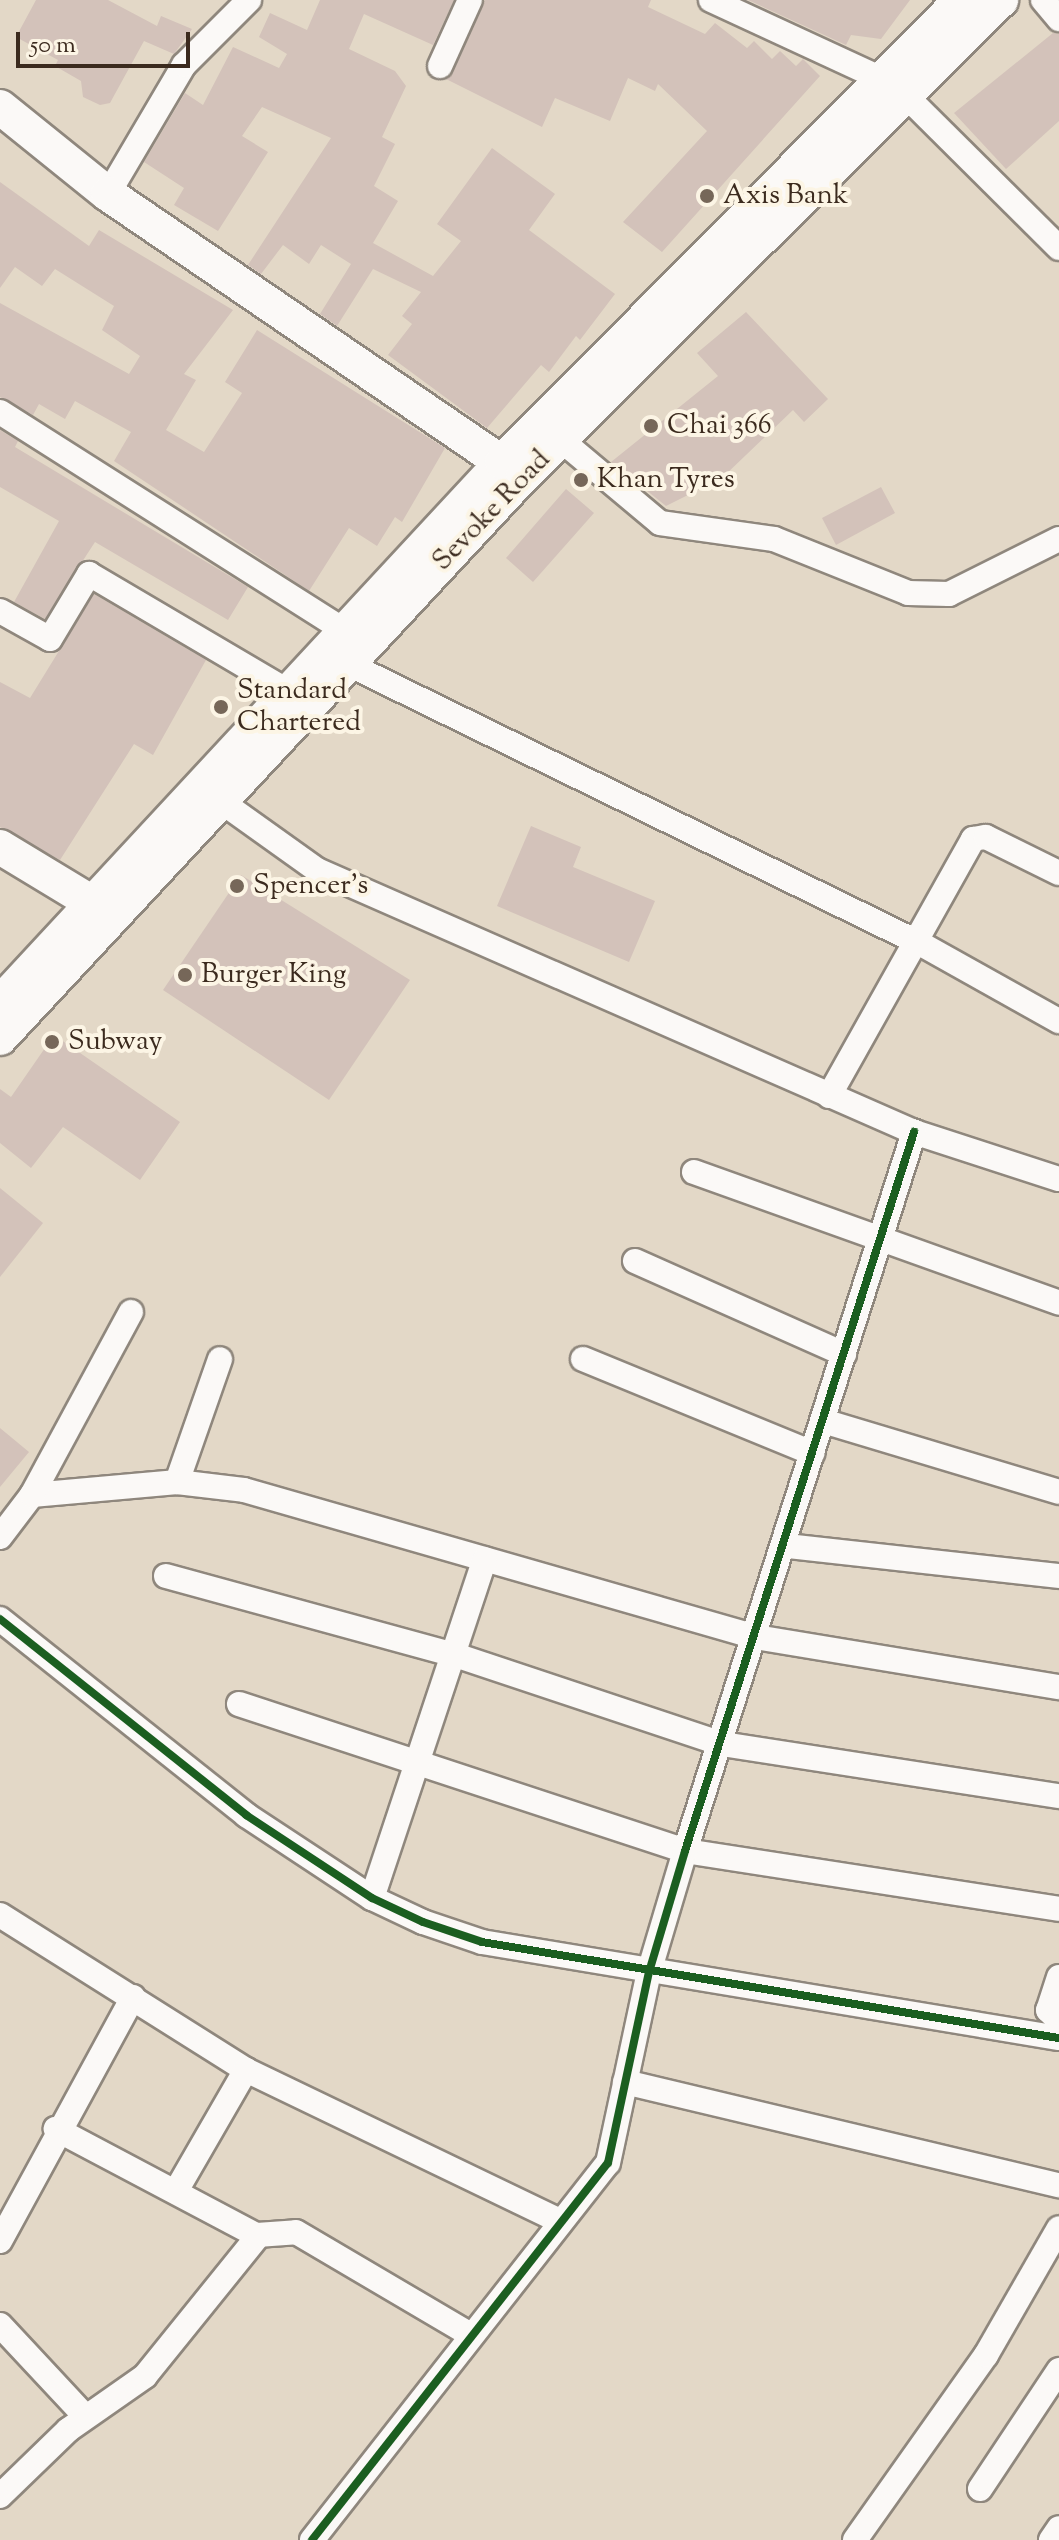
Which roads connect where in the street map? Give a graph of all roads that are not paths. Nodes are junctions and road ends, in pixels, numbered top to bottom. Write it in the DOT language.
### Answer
graph roads {
  1 [pos="249,0"];
  2 [pos="470,0"];
  3 [pos="711,0"];
  4 [pos="961,0"];
  5 [pos="1001,0"];
  6 [pos="1043,0"];
  7 [pos="1059,19"];
  8 [pos="440,66"];
  9 [pos="894,87"];
  10 [pos="0,107"];
  11 [pos="108,194"];
  12 [pos="1059,248"];
  13 [pos="0,412"];
  14 [pos="561,440"];
  15 [pos="512,469"];
  16 [pos="1059,539"];
  17 [pos="0,611"];
  18 [pos="346,647"];
  19 [pos="286,690"];
  20 [pos="219,800"];
  21 [pos="0,847"];
  22 [pos="1059,873"];
  23 [pos="103,909"];
  24 [pos="921,944"];
  25 [pos="65,951"];
  26 [pos="0,1003"];
  27 [pos="1059,1021"];
  28 [pos="0,1038"];
  29 [pos="829,1096"];
  30 [pos="914,1132"];
  31 [pos="694,1172"];
  32 [pos="1059,1179"];
  33 [pos="878,1244"];
  34 [pos="635,1261"];
  35 [pos="1059,1303"];
  36 [pos="131,1312"];
  37 [pos="844,1354"];
  38 [pos="220,1359"];
  39 [pos="583,1359"];
  40 [pos="823,1421"];
  41 [pos="812,1453"];
  42 [pos="177,1482"];
  43 [pos="1059,1492"];
  44 [pos="32,1495"];
  45 [pos="0,1537"];
  46 [pos="787,1546"];
  47 [pos="485,1559"];
  48 [pos="166,1576"];
  49 [pos="1059,1576"];
  50 [pos="0,1619"];
  51 [pos="756,1637"];
  52 [pos="458,1656"];
  53 [pos="1059,1687"];
  54 [pos="239,1704"];
  55 [pos="722,1744"];
  56 [pos="419,1765"];
  57 [pos="1059,1796"];
  58 [pos="685,1851"];
  59 [pos="372,1898"];
  60 [pos="1059,1909"];
  61 [pos="0,1915"];
  62 [pos="649,1972"];
  63 [pos="1059,1977"];
  64 [pos="133,1997"];
  65 [pos="1059,2021"];
  66 [pos="1059,2038"];
  67 [pos="246,2070"];
  68 [pos="625,2082"];
  69 [pos="56,2129"];
  70 [pos="1059,2185"];
  71 [pos="176,2191"];
  72 [pos="560,2221"];
  73 [pos="1059,2228"];
  74 [pos="257,2235"];
  75 [pos="0,2241"];
  76 [pos="0,2325"];
  77 [pos="471,2335"];
  78 [pos="1059,2370"];
  79 [pos="85,2416"];
  80 [pos="980,2489"];
  81 [pos="0,2496"];
  82 [pos="1059,2528"];
  83 [pos="312,2540"];
  84 [pos="855,2540"];
  85 [pos="1051,2540"];
  1 -- 11 [label="street"];
  2 -- 8 [label="street"];
  3 -- 9 [label="street"];
  4 -- 9 [label="main road, Sevoke Road"];
  5 -- 9 [label="main road, Sevoke Road"];
  6 -- 7 [label="street"];
  9 -- 12 [label="street"];
  9 -- 14 [label="main road, Sevoke Road"];
  9 -- 15 [label="main road, Sevoke Road"];
  10 -- 11 [label="main road"];
  11 -- 15 [label="main road"];
  13 -- 18 [label="street"];
  14 -- 15 [label="main road, Sevoke Road"];
  14 -- 16 [label="street"];
  15 -- 18 [label="main road, Sevoke Road"];
  17 -- 19 [label="street"];
  18 -- 19 [label="main road, Sevoke Road"];
  18 -- 20 [label="main road, Sevoke Road"];
  18 -- 24 [label="street"];
  19 -- 23 [label="main road, Sevoke Road"];
  20 -- 23 [label="main road, Sevoke Road"];
  20 -- 29 [label="street"];
  21 -- 23 [label="main road"];
  22 -- 24 [label="street"];
  23 -- 25 [label="main road, Sevoke Road"];
  24 -- 27 [label="street"];
  24 -- 29 [label="street"];
  25 -- 26 [label="main road, Sevoke Road"];
  25 -- 28 [label="main road, Sevoke Road"];
  29 -- 30 [label="street"];
  30 -- 32 [label="street"];
  30 -- 33 [label="street"];
  31 -- 33 [label="street"];
  33 -- 35 [label="street"];
  33 -- 37 [label="street"];
  34 -- 37 [label="street"];
  36 -- 44 [label="street"];
  37 -- 40 [label="street"];
  38 -- 42 [label="street"];
  39 -- 41 [label="street"];
  40 -- 41 [label="street"];
  40 -- 43 [label="street"];
  41 -- 46 [label="street"];
  42 -- 44 [label="street"];
  42 -- 47 [label="street"];
  44 -- 45 [label="street"];
  46 -- 49 [label="street"];
  46 -- 51 [label="street"];
  47 -- 51 [label="street"];
  47 -- 52 [label="street"];
  48 -- 52 [label="street"];
  50 -- 59 [label="street"];
  51 -- 53 [label="street"];
  51 -- 55 [label="street"];
  52 -- 55 [label="street"];
  52 -- 56 [label="street"];
  54 -- 56 [label="street"];
  55 -- 57 [label="street"];
  55 -- 58 [label="street"];
  56 -- 58 [label="street"];
  56 -- 59 [label="street"];
  58 -- 60 [label="street"];
  58 -- 62 [label="street"];
  59 -- 62 [label="street"];
  61 -- 64 [label="street"];
  62 -- 66 [label="street"];
  62 -- 68 [label="street"];
  63 -- 65 [label="street"];
  64 -- 67 [label="street"];
  64 -- 69 [label="street"];
  67 -- 71 [label="street"];
  67 -- 72 [label="street"];
  68 -- 70 [label="street"];
  68 -- 72 [label="street"];
  69 -- 71 [label="street"];
  69 -- 75 [label="street"];
  71 -- 74 [label="street"];
  72 -- 77 [label="street"];
  73 -- 84 [label="street"];
  74 -- 77 [label="street"];
  74 -- 79 [label="street"];
  76 -- 79 [label="street"];
  77 -- 83 [label="street"];
  78 -- 80 [label="street"];
  79 -- 81 [label="street"];
  82 -- 85 [label="street"];
}
